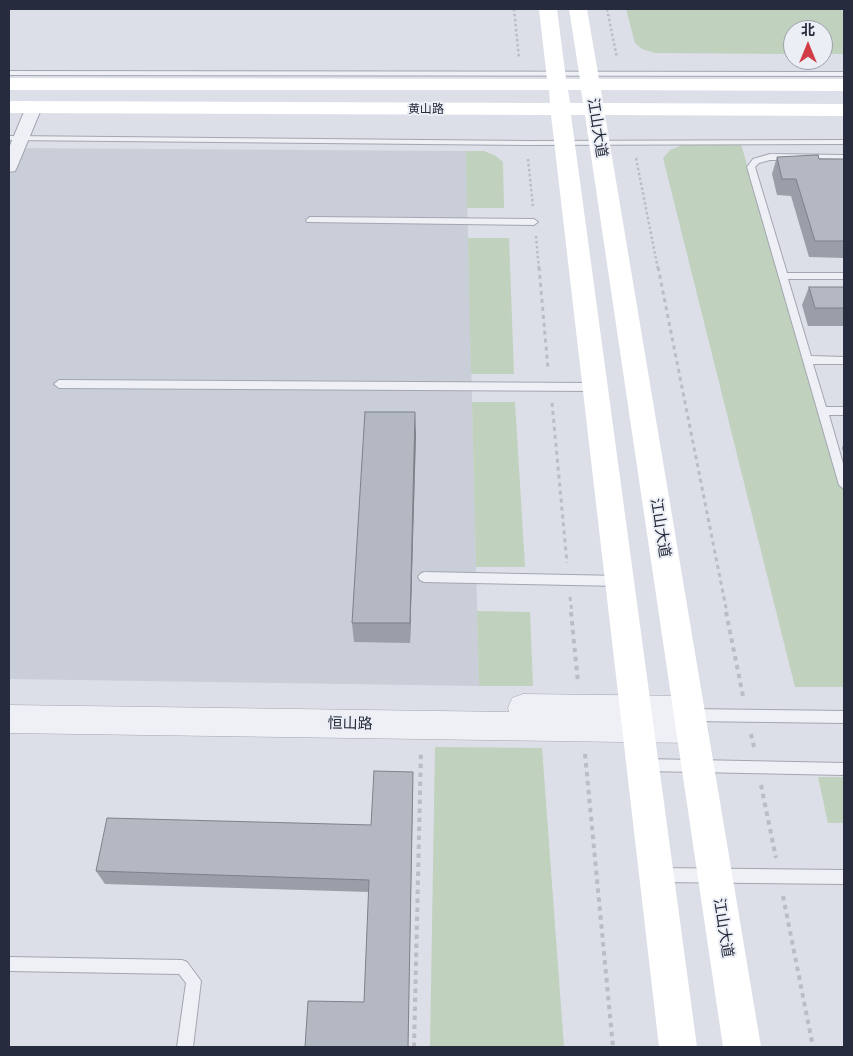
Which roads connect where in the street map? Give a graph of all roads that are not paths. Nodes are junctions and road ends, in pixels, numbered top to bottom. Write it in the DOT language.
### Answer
graph roads {
  1 [pos="548,9"];
  2 [pos="578,9"];
  3 [pos="9,73"];
  4 [pos="844,74"];
  5 [pos="9,84"];
  6 [pos="844,86"];
  7 [pos="558,89"];
  8 [pos="591,89"];
  9 [pos="9,107"];
  10 [pos="34,107"];
  11 [pos="844,110"];
  12 [pos="15,138"];
  13 [pos="844,142"];
  14 [pos="565,143"];
  15 [pos="599,143"];
  16 [pos="844,157"];
  17 [pos="9,167"];
  18 [pos="310,220"];
  19 [pos="534,222"];
  20 [pos="784,276"];
  21 [pos="844,276"];
  22 [pos="808,360"];
  23 [pos="844,360"];
  24 [pos="59,384"];
  25 [pos="595,387"];
  26 [pos="823,411"];
  27 [pos="844,411"];
  28 [pos="844,485"];
  29 [pos="424,577"];
  30 [pos="620,581"];
  31 [pos="9,700"];
  32 [pos="637,717"];
  33 [pos="844,717"];
  34 [pos="581,718"];
  35 [pos="690,718"];
  36 [pos="9,719"];
  37 [pos="643,765"];
  38 [pos="698,766"];
  39 [pos="844,769"];
  40 [pos="657,875"];
  41 [pos="715,876"];
  42 [pos="844,877"];
  43 [pos="9,964"];
  44 [pos="185,1047"];
  45 [pos="678,1047"];
  46 [pos="742,1047"];
  1 -- 7 [label="main road"];
  2 -- 8 [label="main road, 江山大道"];
  3 -- 7 [label="lane"];
  4 -- 8 [label="lane"];
  5 -- 7 [label="main road, 黄山路"];
  6 -- 8 [label="main road, 黄山路"];
  7 -- 8 [label="main road, 黄山路"];
  7 -- 8 [label="lane"];
  7 -- 10 [label="main road, 黄山路"];
  7 -- 14 [label="main road"];
  8 -- 11 [label="main road, 黄山路"];
  8 -- 15 [label="main road, 江山大道"];
  9 -- 10 [label="main road, 黄山路"];
  10 -- 12 [label="street"];
  12 -- 14 [label="lane"];
  12 -- 17 [label="street"];
  13 -- 15 [label="lane"];
  14 -- 15 [label="lane"];
  14 -- 25 [label="main road"];
  15 -- 35 [label="main road, 江山大道"];
  16 -- 20 [label="lane"];
  18 -- 19 [label="lane"];
  20 -- 21 [label="lane"];
  20 -- 22 [label="lane"];
  22 -- 23 [label="lane"];
  22 -- 26 [label="lane"];
  24 -- 25 [label="lane"];
  25 -- 30 [label="main road"];
  26 -- 27 [label="lane"];
  26 -- 28 [label="lane"];
  29 -- 30 [label="lane"];
  30 -- 32 [label="main road"];
  31 -- 34 [label="street, 恒山路"];
  32 -- 34 [label="street, 恒山路"];
  32 -- 35 [label="street, 恒山路"];
  32 -- 37 [label="main road"];
  33 -- 35 [label="lane"];
  34 -- 36 [label="street, 恒山路"];
  35 -- 38 [label="main road, 江山大道"];
  37 -- 38 [label="lane"];
  37 -- 40 [label="main road"];
  38 -- 39 [label="lane"];
  38 -- 41 [label="main road, 江山大道"];
  40 -- 41 [label="lane"];
  40 -- 45 [label="main road"];
  41 -- 42 [label="lane"];
  41 -- 46 [label="main road, 江山大道"];
  43 -- 44 [label="lane"];
}
